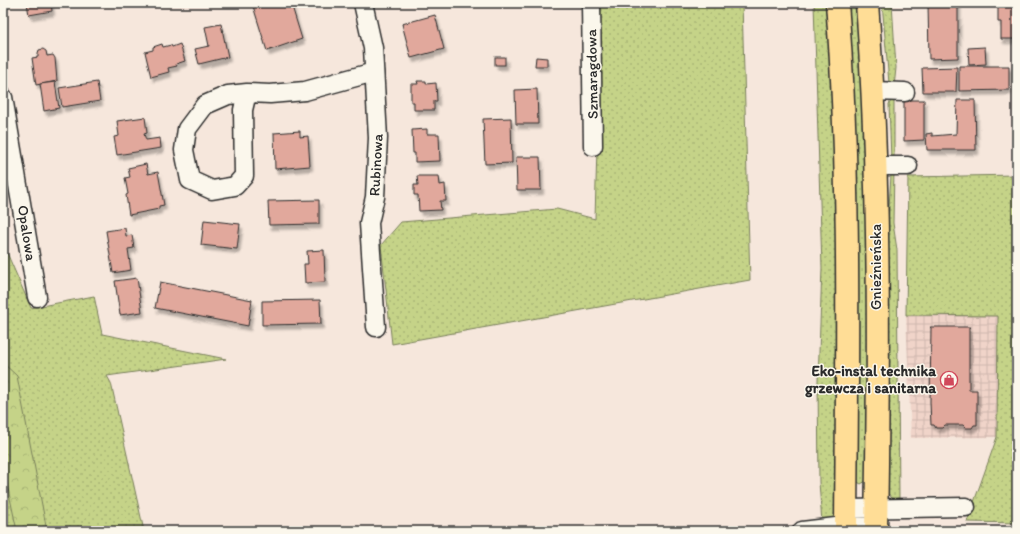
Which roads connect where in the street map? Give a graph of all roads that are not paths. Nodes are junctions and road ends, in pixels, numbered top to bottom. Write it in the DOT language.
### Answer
graph roads {
  1 [pos="363,3"];
  2 [pos="591,3"];
  3 [pos="837,3"];
  4 [pos="866,3"];
  5 [pos="374,72"];
  6 [pos="872,91"];
  7 [pos="905,92"];
  8 [pos="247,93"];
  9 [pos="3,97"];
  10 [pos="593,146"];
  11 [pos="875,166"];
  12 [pos="908,166"];
  13 [pos="37,297"];
  14 [pos="376,327"];
  15 [pos="966,507"];
  16 [pos="846,522"];
  17 [pos="876,522"];
  18 [pos="802,531"];
  1 -- 5 [label="street, Rubinowa"];
  2 -- 10 [label="street, Szmaragdowa"];
  3 -- 16 [label="main road, Gnieźnieńska"];
  4 -- 6 [label="main road, Gnieźnieńska"];
  5 -- 8 [label="street"];
  5 -- 14 [label="street, Rubinowa"];
  6 -- 7 [label="street"];
  6 -- 11 [label="main road, Gnieźnieńska"];
  8 -- 8 [label="street"];
  9 -- 13 [label="street, Opalowa"];
  11 -- 12 [label="street"];
  11 -- 17 [label="main road, Gnieźnieńska"];
  15 -- 17 [label="street"];
  16 -- 17 [label="street"];
  16 -- 18 [label="street"];
}
